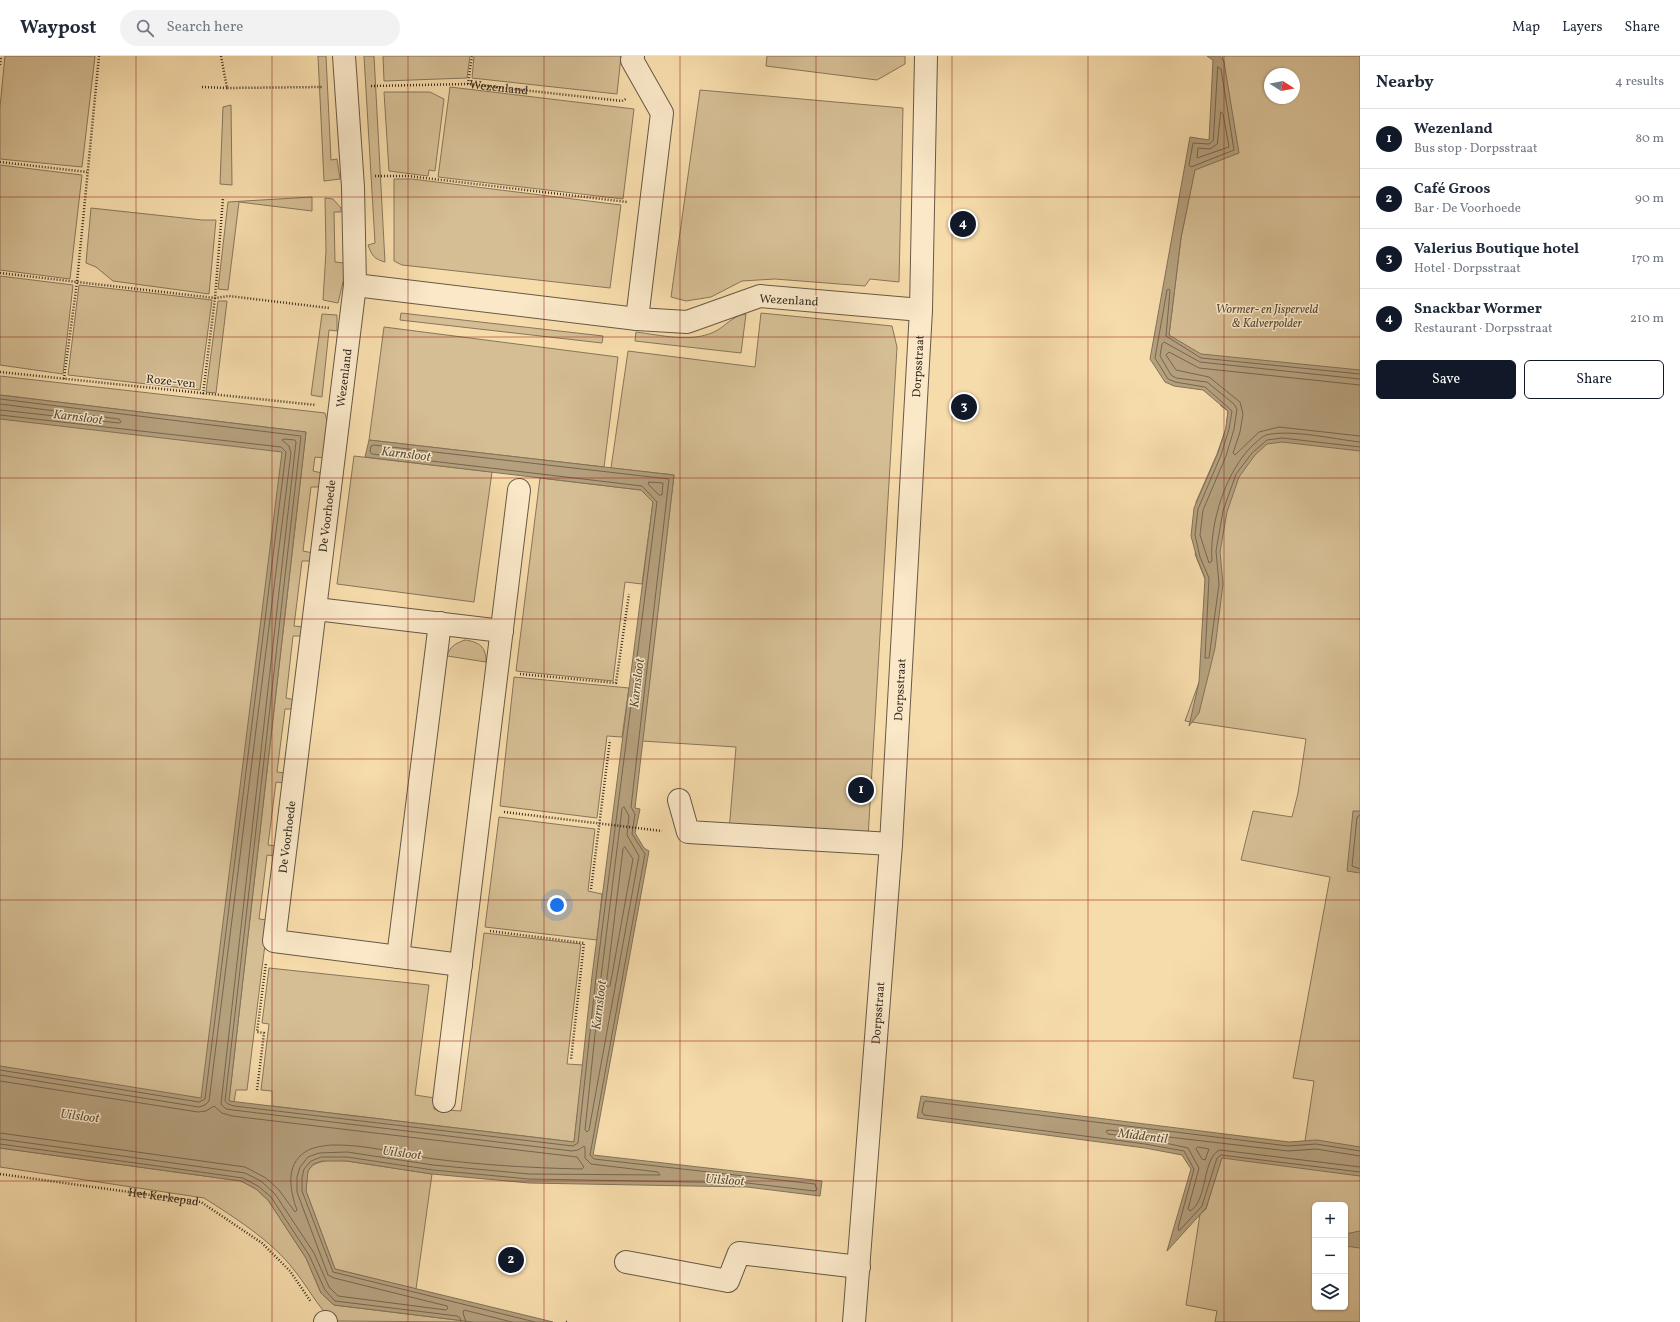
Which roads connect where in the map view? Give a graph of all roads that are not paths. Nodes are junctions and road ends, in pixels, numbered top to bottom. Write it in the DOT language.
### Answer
graph roads {
  1 [pos="344,56"];
  2 [pos="633,56"];
  3 [pos="926,56"];
  4 [pos="355,285"];
  5 [pos="921,310"];
  6 [pos="637,319"];
  7 [pos="340,416"];
  8 [pos="519,490"];
  9 [pos="316,609"];
  10 [pos="440,623"];
  11 [pos="502,631"];
  12 [pos="679,800"];
  13 [pos="891,844"];
  14 [pos="398,957"];
  15 [pos="461,965"];
  16 [pos="444,1101"];
  17 [pos="626,1262"];
  18 [pos="859,1267"];
  19 [pos="854,1322"];
  1 -- 4 [label="street, Wezenland"];
  2 -- 6 [label="street"];
  3 -- 5 [label="street, Dorpsstraat"];
  4 -- 6 [label="street, Wezenland"];
  4 -- 7 [label="street, Wezenland"];
  5 -- 6 [label="street, Wezenland"];
  5 -- 13 [label="street, Dorpsstraat"];
  7 -- 9 [label="street, De Voorhoede"];
  8 -- 11 [label="street"];
  9 -- 10 [label="street"];
  9 -- 14 [label="street, De Voorhoede"];
  10 -- 11 [label="street"];
  10 -- 14 [label="street"];
  11 -- 15 [label="street"];
  12 -- 13 [label="street"];
  13 -- 18 [label="street, Dorpsstraat"];
  14 -- 15 [label="street"];
  15 -- 16 [label="street"];
  17 -- 18 [label="street"];
  18 -- 19 [label="street, Dorpsstraat"];
}
